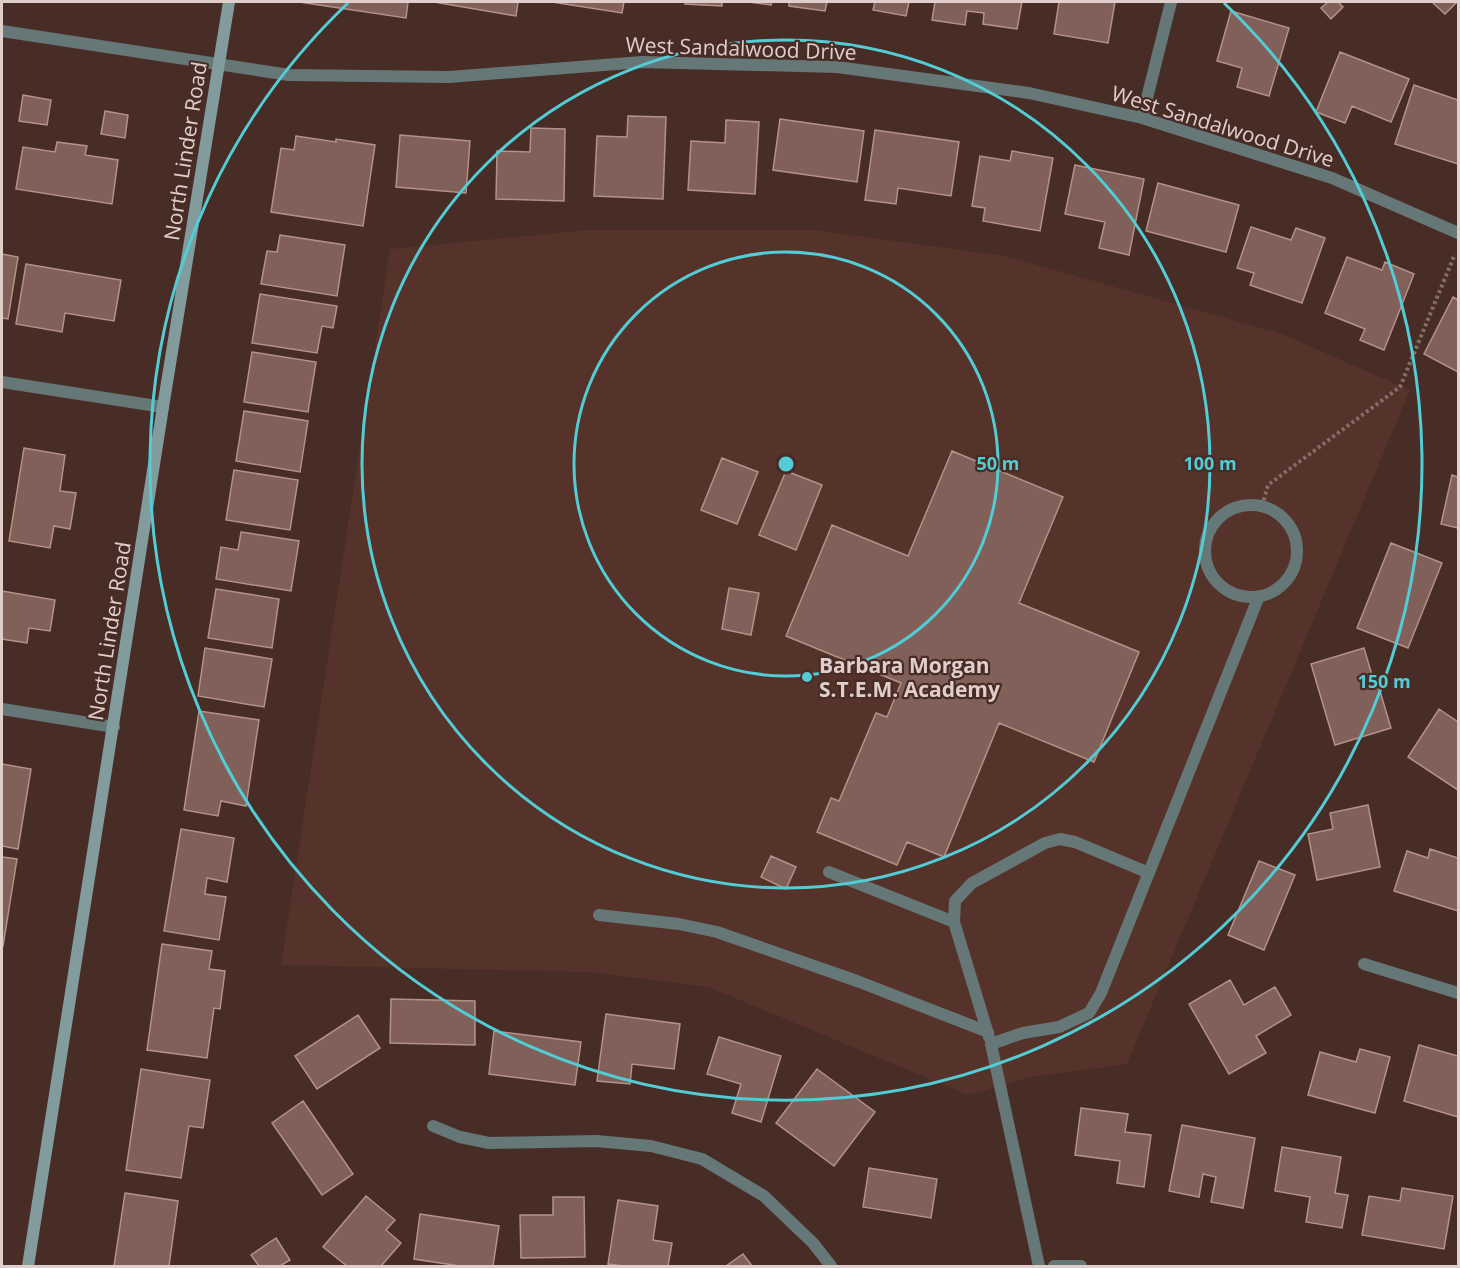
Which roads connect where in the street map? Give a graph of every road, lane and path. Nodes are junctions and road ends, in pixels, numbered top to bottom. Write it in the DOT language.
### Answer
graph roads {
  1 [pos="230,2"];
  2 [pos="1171,2"];
  3 [pos="2,31"];
  4 [pos="219,65"];
  5 [pos="1142,118"];
  6 [pos="1458,233"];
  7 [pos="1455,254"];
  8 [pos="2,382"];
  9 [pos="163,407"];
  10 [pos="1262,506"];
  11 [pos="1259,596"];
  12 [pos="2,709"];
  13 [pos="114,727"];
  14 [pos="829,872"];
  15 [pos="1149,873"];
  16 [pos="599,915"];
  17 [pos="954,922"];
  18 [pos="1364,964"];
  19 [pos="1458,993"];
  20 [pos="989,1038"];
  21 [pos="433,1126"];
  22 [pos="28,1266"];
  23 [pos="831,1266"];
  24 [pos="1039,1266"];
  25 [pos="1054,1266"];
  26 [pos="1081,1266"];
  1 -- 4 [label="main road, North Linder Road"];
  2 -- 5 [label="street"];
  3 -- 4 [label="street, West Sandalwood Drive"];
  4 -- 5 [label="street, West Sandalwood Drive"];
  4 -- 9 [label="main road, North Linder Road"];
  5 -- 6 [label="street, West Sandalwood Drive"];
  7 -- 10 [label="path"];
  8 -- 9 [label="street"];
  9 -- 13 [label="main road, North Linder Road"];
  10 -- 11 [label="street"];
  10 -- 11 [label="street"];
  11 -- 15 [label="street"];
  12 -- 13 [label="street"];
  13 -- 22 [label="main road, North Linder Road"];
  14 -- 17 [label="street"];
  15 -- 17 [label="street"];
  15 -- 20 [label="street"];
  16 -- 20 [label="street"];
  17 -- 20 [label="street"];
  18 -- 19 [label="street"];
  20 -- 24 [label="street"];
  21 -- 23 [label="street"];
  25 -- 26 [label="street"];
}
